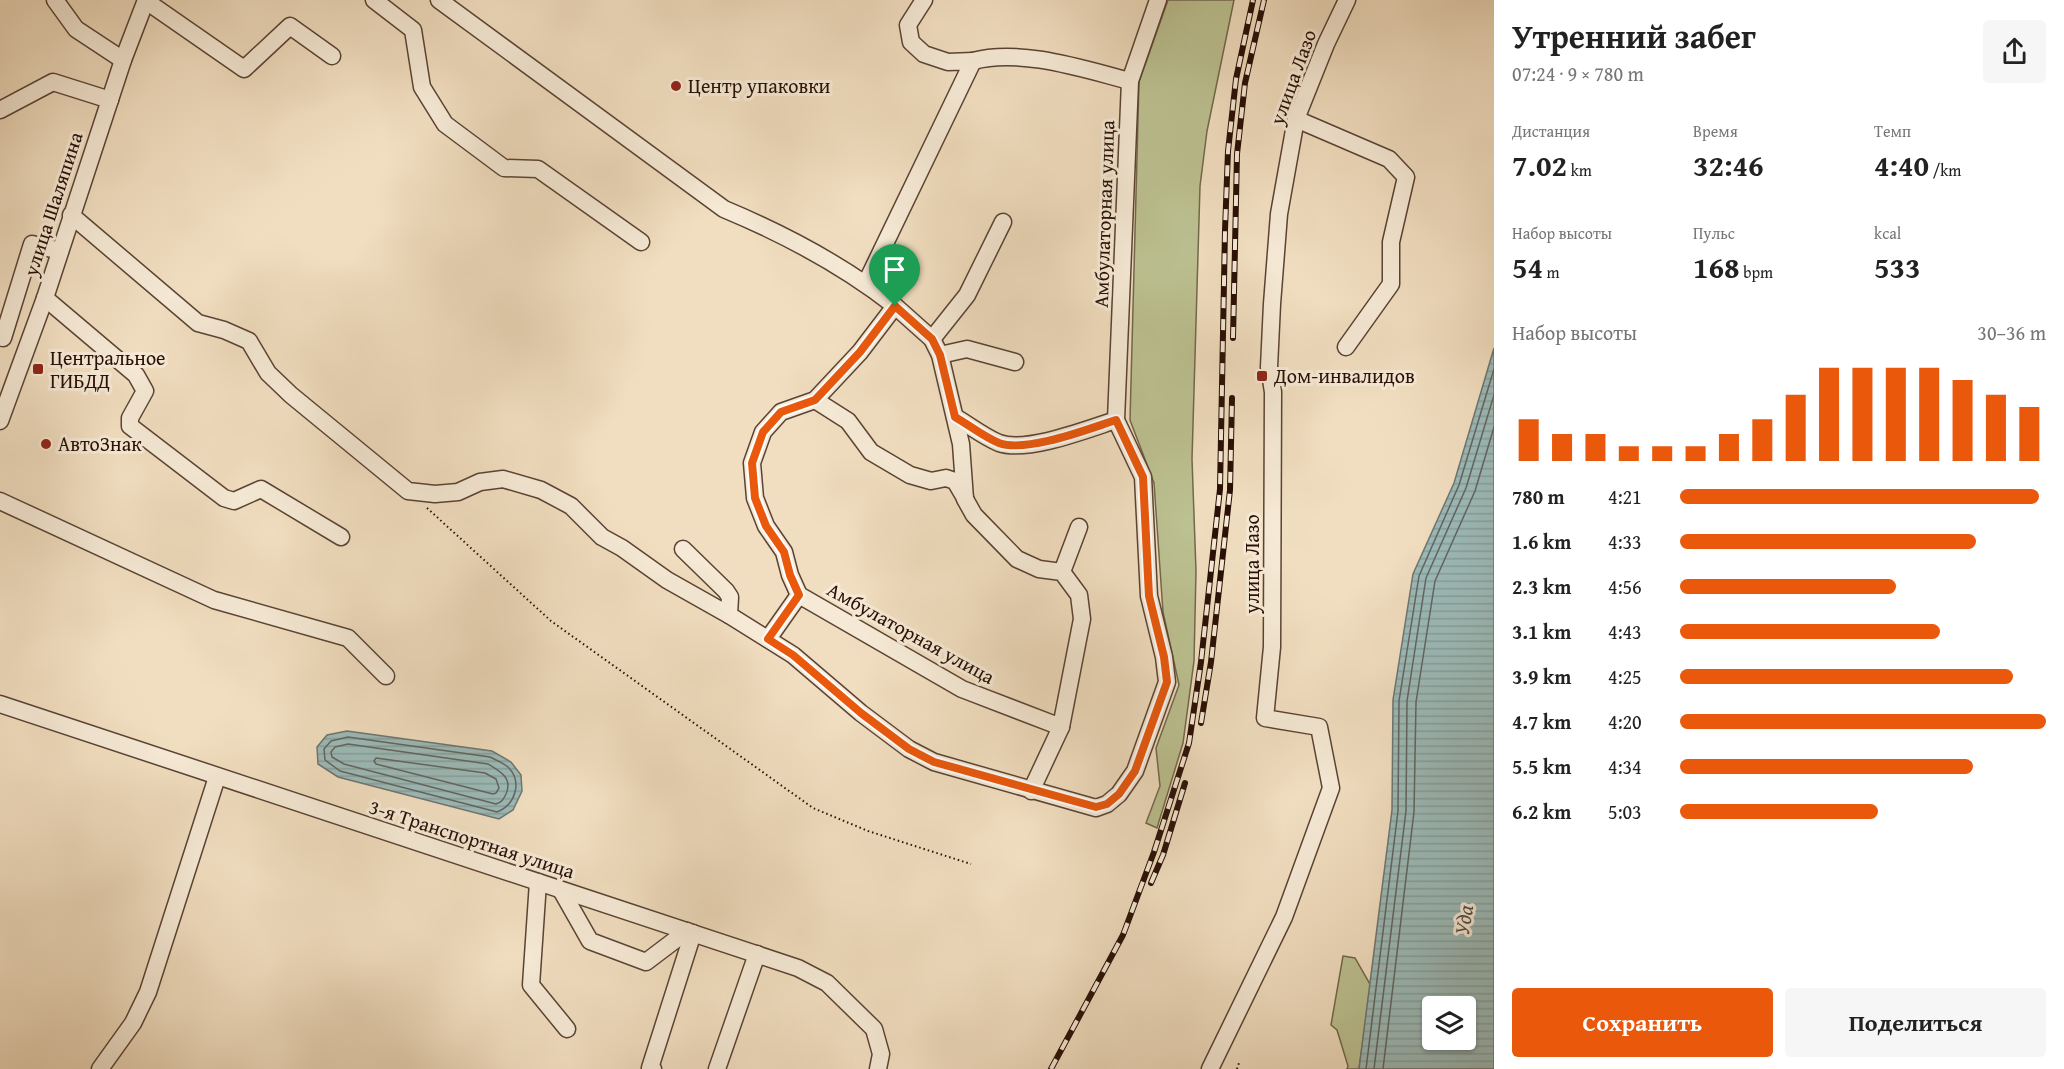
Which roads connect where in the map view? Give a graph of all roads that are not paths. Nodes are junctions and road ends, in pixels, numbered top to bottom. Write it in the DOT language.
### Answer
graph roads {
  1 [pos="55,0"];
  2 [pos="146,0"];
  3 [pos="374,0"];
  4 [pos="439,0"];
  5 [pos="924,0"];
  6 [pos="1158,0"];
  7 [pos="1347,0"];
  8 [pos="332,56"];
  9 [pos="123,60"];
  10 [pos="973,61"];
  11 [pos="1130,81"];
  12 [pos="110,100"];
  13 [pos="0,110"];
  14 [pos="1296,119"];
  15 [pos="71,215"];
  16 [pos="1003,222"];
  17 [pos="641,242"];
  18 [pos="60,251"];
  19 [pos="866,284"];
  20 [pos="45,298"];
  21 [pos="895,306"];
  22 [pos="3,338"];
  23 [pos="932,339"];
  24 [pos="1346,347"];
  25 [pos="940,355"];
  26 [pos="1015,362"];
  27 [pos="815,400"];
  28 [pos="955,417"];
  29 [pos="1116,420"];
  30 [pos="0,421"];
  31 [pos="965,499"];
  32 [pos="0,501"];
  33 [pos="1079,527"];
  34 [pos="341,537"];
  35 [pos="683,549"];
  36 [pos="1062,572"];
  37 [pos="799,595"];
  38 [pos="729,615"];
  39 [pos="768,639"];
  40 [pos="386,676"];
  41 [pos="0,704"];
  42 [pos="1061,727"];
  43 [pos="217,777"];
  44 [pos="1031,791"];
  45 [pos="538,882"];
  46 [pos="561,890"];
  47 [pos="690,932"];
  48 [pos="757,954"];
  49 [pos="567,1029"];
  50 [pos="100,1069"];
  51 [pos="652,1069"];
  52 [pos="717,1069"];
  53 [pos="878,1069"];
  54 [pos="1210,1069"];
  1 -- 9 [label="street"];
  2 -- 8 [label="street"];
  2 -- 9 [label="street, улица Шаляпина"];
  3 -- 17 [label="street"];
  4 -- 19 [label="street"];
  5 -- 10 [label="street"];
  6 -- 11 [label="street, Амбулаторная улица"];
  7 -- 14 [label="street, улица Лазо"];
  9 -- 12 [label="street, улица Шаляпина"];
  10 -- 11 [label="street"];
  10 -- 19 [label="street"];
  11 -- 29 [label="street, Амбулаторная улица"];
  12 -- 13 [label="street"];
  12 -- 15 [label="street, улица Шаляпина"];
  14 -- 24 [label="street"];
  14 -- 54 [label="street, улица Лазо"];
  15 -- 18 [label="street, улица Шаляпина"];
  15 -- 38 [label="street, Амбулаторная улица"];
  16 -- 23 [label="street"];
  18 -- 20 [label="street, улица Шаляпина"];
  18 -- 22 [label="street"];
  19 -- 21 [label="street"];
  20 -- 30 [label="street, улица Шаляпина"];
  20 -- 34 [label="street"];
  21 -- 23 [label="street"];
  21 -- 27 [label="street, Амбулаторная улица"];
  23 -- 25 [label="street"];
  25 -- 26 [label="street"];
  25 -- 28 [label="street"];
  27 -- 31 [label="street"];
  27 -- 37 [label="street, Амбулаторная улица"];
  28 -- 29 [label="street"];
  28 -- 31 [label="street"];
  29 -- 44 [label="street, Амбулаторная улица"];
  31 -- 36 [label="street"];
  32 -- 40 [label="street"];
  33 -- 36 [label="street"];
  35 -- 38 [label="street"];
  36 -- 42 [label="street"];
  37 -- 39 [label="street"];
  37 -- 42 [label="street, Амбулаторная улица"];
  38 -- 39 [label="street, Амбулаторная улица"];
  39 -- 44 [label="street, Амбулаторная улица"];
  41 -- 43 [label="street, 3-я Транспортная улица"];
  42 -- 44 [label="street"];
  43 -- 45 [label="street, 3-я Транспортная улица"];
  43 -- 50 [label="street"];
  45 -- 46 [label="street, 3-я Транспортная улица"];
  45 -- 49 [label="street"];
  46 -- 47 [label="street, 3-я Транспортная улица"];
  46 -- 47 [label="street"];
  47 -- 48 [label="street, 3-я Транспортная улица"];
  47 -- 51 [label="street"];
  48 -- 52 [label="street"];
  48 -- 53 [label="street, 3-я Транспортная улица"];
}
